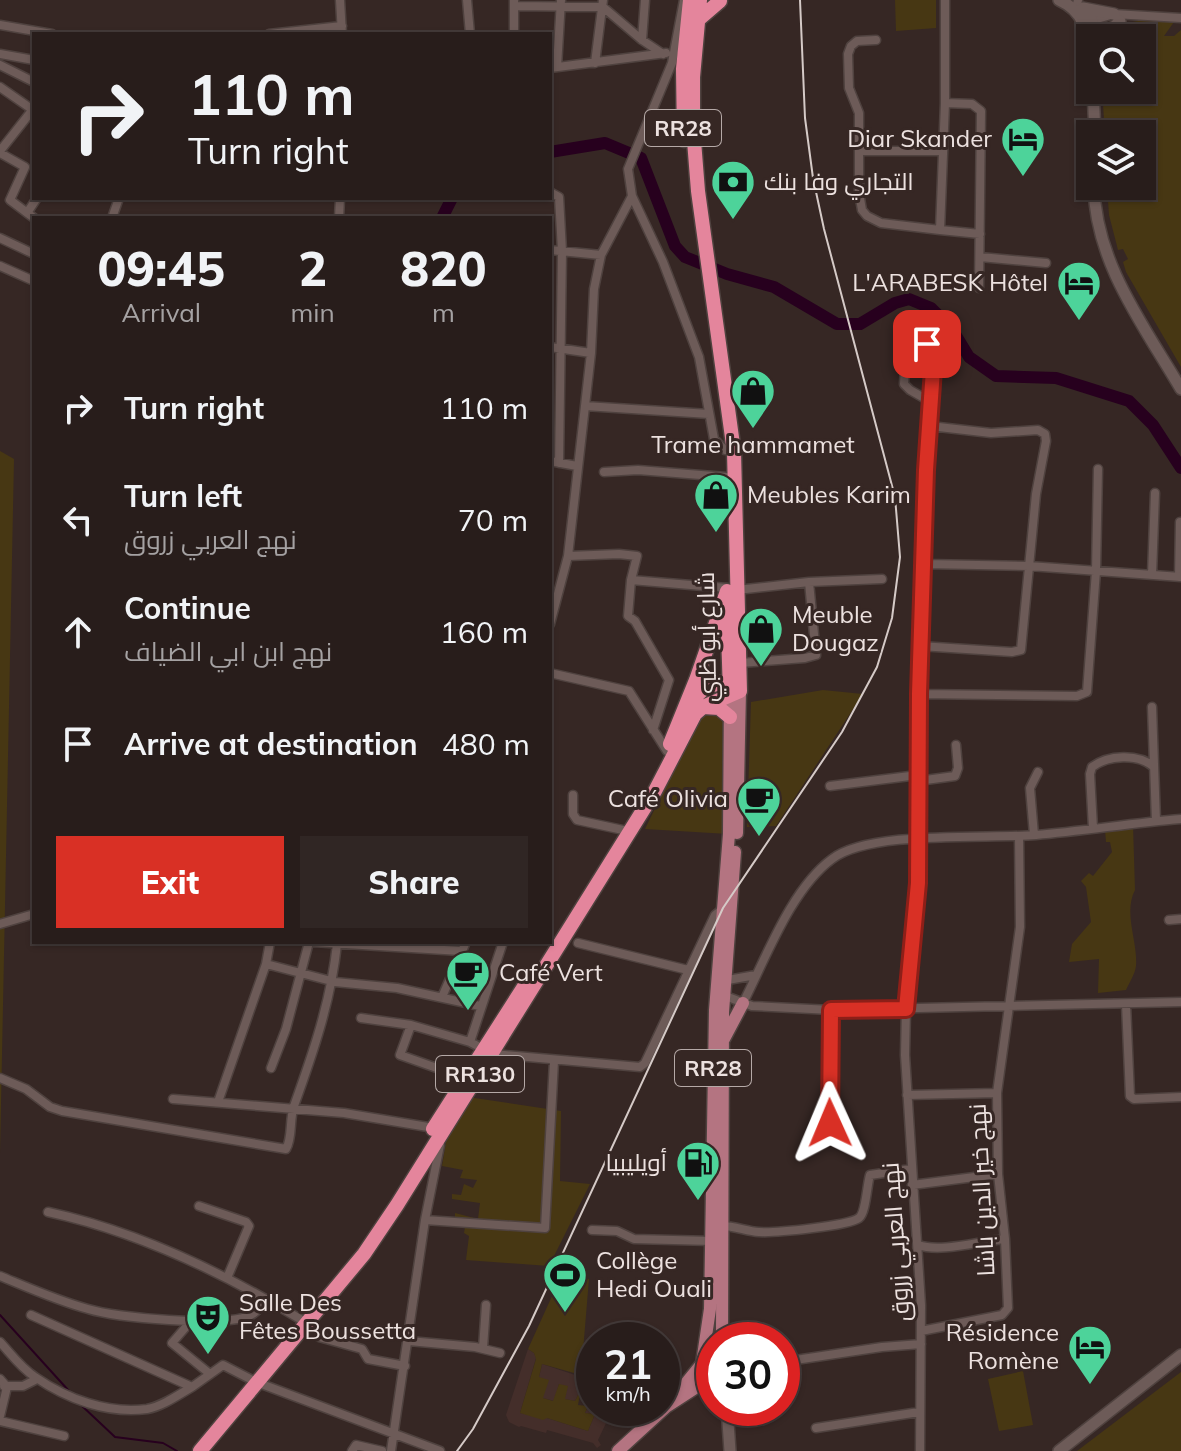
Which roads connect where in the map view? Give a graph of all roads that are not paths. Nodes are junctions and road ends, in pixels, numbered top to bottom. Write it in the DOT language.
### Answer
graph roads {
  1 [pos="340,0"];
  2 [pos="467,0"];
  3 [pos="645,0"];
  4 [pos="692,0"];
  5 [pos="945,0"];
  6 [pos="1059,0"];
  7 [pos="724,1"];
  8 [pos="561,2"];
  9 [pos="514,3"];
  10 [pos="603,3"];
  11 [pos="1077,3"];
  12 [pos="1117,18"];
  13 [pos="1181,18"];
  14 [pos="697,20"];
  15 [pos="1088,24"];
  16 [pos="1089,24"];
  17 [pos="1105,24"];
  18 [pos="1105,24"];
  19 [pos="0,25"];
  20 [pos="342,30"];
  21 [pos="40,32"];
  22 [pos="306,32"];
  23 [pos="470,32"];
  24 [pos="514,32"];
  25 [pos="642,40"];
  26 [pos="876,40"];
  27 [pos="674,53"];
  28 [pos="0,54"];
  29 [pos="663,54"];
  30 [pos="32,60"];
  31 [pos="595,63"];
  32 [pos="0,65"];
  33 [pos="554,68"];
  34 [pos="16,73"];
  35 [pos="32,81"];
  36 [pos="2,88"];
  37 [pos="945,103"];
  38 [pos="32,108"];
  39 [pos="32,110"];
  40 [pos="0,133"];
  41 [pos="9,139"];
  42 [pos="860,151"];
  43 [pos="943,151"];
  44 [pos="0,152"];
  45 [pos="552,193"];
  46 [pos="632,196"];
  47 [pos="1095,200"];
  48 [pos="30,215"];
  49 [pos="940,230"];
  50 [pos="980,234"];
  51 [pos="0,238"];
  52 [pos="552,250"];
  53 [pos="562,251"];
  54 [pos="32,253"];
  55 [pos="601,255"];
  56 [pos="980,257"];
  57 [pos="705,259"];
  58 [pos="1046,263"];
  59 [pos="0,266"];
  60 [pos="32,280"];
  61 [pos="709,288"];
  62 [pos="979,288"];
  63 [pos="552,347"];
  64 [pos="562,349"];
  65 [pos="591,353"];
  66 [pos="1181,389"];
  67 [pos="931,402"];
  68 [pos="585,406"];
  69 [pos="709,414"];
  70 [pos="930,426"];
  71 [pos="725,450"];
  72 [pos="554,462"];
  73 [pos="577,466"];
  74 [pos="1098,469"];
  75 [pos="604,472"];
  76 [pos="726,477"];
  77 [pos="1155,493"];
  78 [pos="1180,522"];
  79 [pos="568,556"];
  80 [pos="925,564"];
  81 [pos="1029,566"];
  82 [pos="1096,571"];
  83 [pos="1152,575"];
  84 [pos="1180,577"];
  85 [pos="882,579"];
  86 [pos="631,580"];
  87 [pos="809,582"];
  88 [pos="730,590"];
  89 [pos="552,616"];
  90 [pos="920,646"];
  91 [pos="740,663"];
  92 [pos="552,673"];
  93 [pos="734,686"];
  94 [pos="919,694"];
  95 [pos="703,707"];
  96 [pos="1152,707"];
  97 [pos="686,708"];
  98 [pos="730,717"];
  99 [pos="653,730"];
  100 [pos="956,745"];
  101 [pos="667,751"];
  102 [pos="1154,767"];
  103 [pos="1038,772"];
  104 [pos="918,778"];
  105 [pos="830,786"];
  106 [pos="573,795"];
  107 [pos="1181,819"];
  108 [pos="1156,821"];
  109 [pos="1093,828"];
  110 [pos="623,830"];
  111 [pos="1034,835"];
  112 [pos="1019,836"];
  113 [pos="917,839"];
  114 [pos="727,905"];
  115 [pos="32,915"];
  116 [pos="1181,919"];
  117 [pos="1169,920"];
  118 [pos="0,924"];
  119 [pos="552,940"];
  120 [pos="578,943"];
  121 [pos="270,944"];
  122 [pos="310,944"];
  123 [pos="337,944"];
  124 [pos="465,944"];
  125 [pos="502,944"];
  126 [pos="549,944"];
  127 [pos="461,951"];
  128 [pos="266,964"];
  129 [pos="688,970"];
  130 [pos="302,974"];
  131 [pos="756,975"];
  132 [pos="333,981"];
  133 [pos="721,987"];
  134 [pos="442,997"];
  135 [pos="1181,1002"];
  136 [pos="743,1003"];
  137 [pos="1126,1004"];
  138 [pos="480,1006"];
  139 [pos="1010,1006"];
  140 [pos="906,1009"];
  141 [pos="831,1010"];
  142 [pos="361,1018"];
  143 [pos="411,1025"];
  144 [pos="722,1041"];
  145 [pos="482,1048"];
  146 [pos="554,1061"];
  147 [pos="271,1068"];
  148 [pos="0,1078"];
  149 [pos="465,1078"];
  150 [pos="997,1093"];
  151 [pos="907,1095"];
  152 [pos="1181,1097"];
  153 [pos="173,1099"];
  154 [pos="218,1102"];
  155 [pos="293,1109"];
  156 [pos="830,1123"];
  157 [pos="438,1130"];
  158 [pos="911,1169"];
  159 [pos="998,1174"];
  160 [pos="912,1185"];
  161 [pos="717,1193"];
  162 [pos="199,1206"];
  163 [pos="48,1212"];
  164 [pos="425,1220"];
  165 [pos="722,1226"];
  166 [pos="592,1230"];
  167 [pos="1005,1239"];
  168 [pos="712,1241"];
  169 [pos="918,1245"];
  170 [pos="0,1276"];
  171 [pos="227,1278"];
  172 [pos="268,1299"];
  173 [pos="486,1305"];
  174 [pos="31,1315"];
  175 [pos="300,1319"];
  176 [pos="191,1321"];
  177 [pos="709,1322"];
  178 [pos="722,1322"];
  179 [pos="921,1331"];
  180 [pos="319,1337"];
  181 [pos="409,1341"];
  182 [pos="0,1342"];
  183 [pos="921,1344"];
  184 [pos="483,1348"];
  185 [pos="500,1353"];
  186 [pos="1181,1355"];
  187 [pos="800,1360"];
  188 [pos="405,1366"];
  189 [pos="696,1373"];
  190 [pos="210,1374"];
  191 [pos="0,1379"];
  192 [pos="37,1379"];
  193 [pos="252,1380"];
  194 [pos="3,1386"];
  195 [pos="192,1387"];
  196 [pos="680,1391"];
  197 [pos="919,1412"];
  198 [pos="0,1419"];
  199 [pos="645,1426"];
  200 [pos="728,1428"];
  201 [pos="816,1428"];
  202 [pos="395,1434"];
  203 [pos="64,1436"];
  204 [pos="189,1451"];
  205 [pos="200,1451"];
  206 [pos="352,1451"];
  207 [pos="382,1451"];
  208 [pos="391,1451"];
  209 [pos="440,1451"];
  210 [pos="618,1451"];
  211 [pos="730,1451"];
  212 [pos="920,1451"];
  213 [pos="1059,1451"];
  1 -- 20 [label="street"];
  2 -- 23 [label="street"];
  3 -- 25 [label="street"];
  4 -- 7 [label="street"];
  4 -- 14 [label="highway, RR28"];
  4 -- 27 [label="street"];
  4 -- 57 [label="highway, RR28"];
  5 -- 37 [label="street"];
  6 -- 15 [label="street"];
  7 -- 14 [label="highway"];
  8 -- 9 [label="street"];
  8 -- 10 [label="street"];
  8 -- 33 [label="street"];
  9 -- 24 [label="street"];
  10 -- 25 [label="street"];
  10 -- 31 [label="street"];
  11 -- 12 [label="street"];
  11 -- 16 [label="street"];
  12 -- 13 [label="street"];
  12 -- 17 [label="street"];
  12 -- 18 [label="street"];
  14 -- 57 [label="highway, RR28"];
  19 -- 21 [label="street"];
  20 -- 22 [label="street"];
  25 -- 29 [label="street"];
  26 -- 42 [label="street"];
  27 -- 29 [label="street"];
  27 -- 46 [label="street"];
  28 -- 30 [label="street"];
  29 -- 31 [label="street"];
  31 -- 33 [label="street"];
  32 -- 34 [label="street"];
  34 -- 35 [label="street"];
  34 -- 36 [label="street"];
  36 -- 38 [label="street"];
  37 -- 43 [label="street"];
  37 -- 50 [label="street"];
  39 -- 41 [label="street"];
  40 -- 41 [label="street"];
  41 -- 44 [label="street"];
  42 -- 43 [label="street"];
  42 -- 49 [label="street"];
  43 -- 49 [label="street"];
  44 -- 48 [label="street"];
  45 -- 53 [label="street"];
  46 -- 55 [label="street"];
  46 -- 69 [label="street"];
  47 -- 66 [label="street"];
  49 -- 50 [label="street"];
  50 -- 56 [label="street"];
  51 -- 54 [label="street"];
  52 -- 53 [label="street"];
  53 -- 55 [label="street"];
  53 -- 64 [label="street"];
  55 -- 65 [label="street"];
  56 -- 58 [label="street"];
  56 -- 62 [label="street"];
  57 -- 61 [label="highway, RR28"];
  59 -- 60 [label="street"];
  61 -- 71 [label="highway, شارع أبو ظبي / RR28"];
  61 -- 88 [label="highway, شارع أبو ظبي / RR28"];
  63 -- 64 [label="street"];
  64 -- 65 [label="street"];
  64 -- 72 [label="street"];
  65 -- 68 [label="street"];
  67 -- 67 [label="street, نهج العربي زروق"];
  67 -- 70 [label="street, نهج العربي زروق"];
  68 -- 69 [label="street"];
  68 -- 73 [label="street"];
  69 -- 71 [label="street"];
  70 -- 80 [label="street, نهج العربي زروق"];
  70 -- 81 [label="street"];
  71 -- 76 [label="highway, شارع أبو ظبي / RR28"];
  72 -- 73 [label="street"];
  73 -- 79 [label="street"];
  74 -- 82 [label="street"];
  75 -- 76 [label="street"];
  76 -- 88 [label="highway, شارع أبو ظبي / RR28"];
  77 -- 83 [label="street"];
  78 -- 84 [label="street"];
  79 -- 86 [label="street"];
  79 -- 89 [label="street"];
  80 -- 81 [label="street"];
  80 -- 90 [label="street, نهج العربي زروق"];
  81 -- 82 [label="street"];
  81 -- 90 [label="street"];
  82 -- 83 [label="street"];
  82 -- 94 [label="street"];
  83 -- 84 [label="street"];
  85 -- 87 [label="street"];
  86 -- 88 [label="street"];
  86 -- 99 [label="street"];
  87 -- 88 [label="street"];
  87 -- 91 [label="street"];
  88 -- 91 [label="highway, شارع أبو ظبي / RR28"];
  88 -- 93 [label="highway, شارع أبو ظبي / RR28"];
  88 -- 97 [label="highway"];
  90 -- 94 [label="street, نهج العربي زروق"];
  91 -- 93 [label="highway, شارع أبو ظبي / RR28"];
  92 -- 99 [label="street"];
  93 -- 95 [label="highway, RR130"];
  93 -- 97 [label="highway, RR130"];
  93 -- 98 [label="main road, شارع أبو ظبي / RR28"];
  93 -- 114 [label="main road, شارع أبو ظبي / RR28"];
  94 -- 104 [label="street, نهج العربي زروق"];
  95 -- 98 [label="highway"];
  95 -- 145 [label="highway, RR130"];
  96 -- 102 [label="street"];
  97 -- 101 [label="highway, RR130"];
  98 -- 114 [label="main road, شارع أبو ظبي / RR28"];
  99 -- 101 [label="street"];
  100 -- 104 [label="street"];
  101 -- 110 [label="highway, RR130"];
  102 -- 108 [label="street"];
  102 -- 109 [label="street"];
  103 -- 111 [label="street"];
  104 -- 105 [label="street"];
  104 -- 113 [label="street, نهج العربي زروق"];
  106 -- 110 [label="street"];
  107 -- 108 [label="street"];
  108 -- 109 [label="street"];
  109 -- 111 [label="street"];
  110 -- 119 [label="highway, RR130"];
  111 -- 112 [label="street"];
  112 -- 113 [label="street"];
  112 -- 139 [label="street, نهج خير الدين باشا"];
  113 -- 131 [label="street"];
  113 -- 140 [label="street, نهج العربي زروق"];
  114 -- 129 [label="street"];
  114 -- 133 [label="main road, شارع أبو ظبي / RR28"];
  115 -- 118 [label="street"];
  116 -- 117 [label="street"];
  120 -- 129 [label="street"];
  121 -- 128 [label="street"];
  122 -- 130 [label="street"];
  123 -- 127 [label="street"];
  123 -- 132 [label="street"];
  124 -- 127 [label="street"];
  125 -- 138 [label="street"];
  126 -- 145 [label="highway, RR130"];
  127 -- 134 [label="street"];
  128 -- 130 [label="street"];
  128 -- 154 [label="street"];
  129 -- 146 [label="street"];
  130 -- 132 [label="street"];
  130 -- 147 [label="street"];
  131 -- 133 [label="street"];
  131 -- 136 [label="street"];
  132 -- 134 [label="street"];
  132 -- 155 [label="street"];
  133 -- 136 [label="street"];
  133 -- 144 [label="main road, شارع أبو ظبي / RR28"];
  133 -- 161 [label="main road, شارع أبو ظبي / RR28"];
  134 -- 138 [label="street"];
  135 -- 137 [label="street"];
  136 -- 141 [label="street"];
  136 -- 144 [label="main road"];
  137 -- 139 [label="street"];
  137 -- 152 [label="street"];
  138 -- 145 [label="street"];
  139 -- 140 [label="street"];
  139 -- 150 [label="street, نهج خير الدين باشا"];
  140 -- 141 [label="street"];
  140 -- 151 [label="street, نهج العربي زروق"];
  141 -- 156 [label="street"];
  142 -- 143 [label="street"];
  143 -- 145 [label="street"];
  143 -- 149 [label="street"];
  144 -- 161 [label="main road, شارع أبو ظبي / RR28"];
  145 -- 146 [label="street"];
  145 -- 149 [label="highway, RR130"];
  145 -- 157 [label="highway, RR130"];
  146 -- 164 [label="street"];
  148 -- 155 [label="street"];
  149 -- 157 [label="highway, RR130"];
  150 -- 151 [label="street"];
  150 -- 159 [label="street, نهج خير الدين باشا"];
  151 -- 158 [label="street, نهج العربي زروق"];
  153 -- 154 [label="street"];
  154 -- 155 [label="street"];
  155 -- 157 [label="street"];
  157 -- 164 [label="street"];
  157 -- 175 [label="highway, RR130"];
  157 -- 193 [label="highway, RR130"];
  158 -- 160 [label="street, نهج العربي زروق"];
  158 -- 165 [label="street"];
  159 -- 160 [label="street"];
  159 -- 167 [label="street, نهج خير الدين باشا"];
  160 -- 169 [label="street, نهج العربي زروق"];
  161 -- 165 [label="main road, شارع أبو ظبي / RR28"];
  161 -- 168 [label="main road, شارع أبو ظبي / RR28"];
  162 -- 171 [label="street"];
  163 -- 171 [label="street"];
  164 -- 181 [label="street"];
  165 -- 178 [label="main road, شارع أبو ظبي / RR28"];
  166 -- 168 [label="street"];
  167 -- 169 [label="street"];
  167 -- 179 [label="street, نهج خير الدين باشا"];
  168 -- 177 [label="main road, شارع أبو ظبي / RR28"];
  169 -- 179 [label="street, نهج العربي زروق"];
  170 -- 176 [label="street"];
  171 -- 172 [label="street"];
  172 -- 175 [label="street"];
  172 -- 176 [label="street"];
  173 -- 184 [label="street"];
  174 -- 195 [label="street"];
  175 -- 193 [label="highway, RR130"];
  176 -- 190 [label="street"];
  179 -- 183 [label="street, نهج العربي زروق"];
  180 -- 188 [label="street"];
  181 -- 184 [label="street"];
  181 -- 188 [label="street"];
  182 -- 192 [label="street"];
  183 -- 187 [label="street"];
  183 -- 197 [label="street, نهج العربي زروق"];
  184 -- 185 [label="street"];
  186 -- 213 [label="street"];
  188 -- 202 [label="street"];
  189 -- 196 [label="main road"];
  190 -- 193 [label="street"];
  190 -- 195 [label="street"];
  191 -- 194 [label="street"];
  192 -- 194 [label="street"];
  192 -- 195 [label="street"];
  193 -- 202 [label="street"];
  193 -- 204 [label="highway, RR130"];
  193 -- 205 [label="highway, RR130"];
  194 -- 198 [label="street"];
  197 -- 201 [label="street"];
  197 -- 212 [label="street, نهج العربي زروق"];
  198 -- 203 [label="street"];
  199 -- 210 [label="main road"];
  200 -- 211 [label="street"];
  202 -- 208 [label="street"];
  202 -- 209 [label="street"];
  206 -- 207 [label="street"];
}
